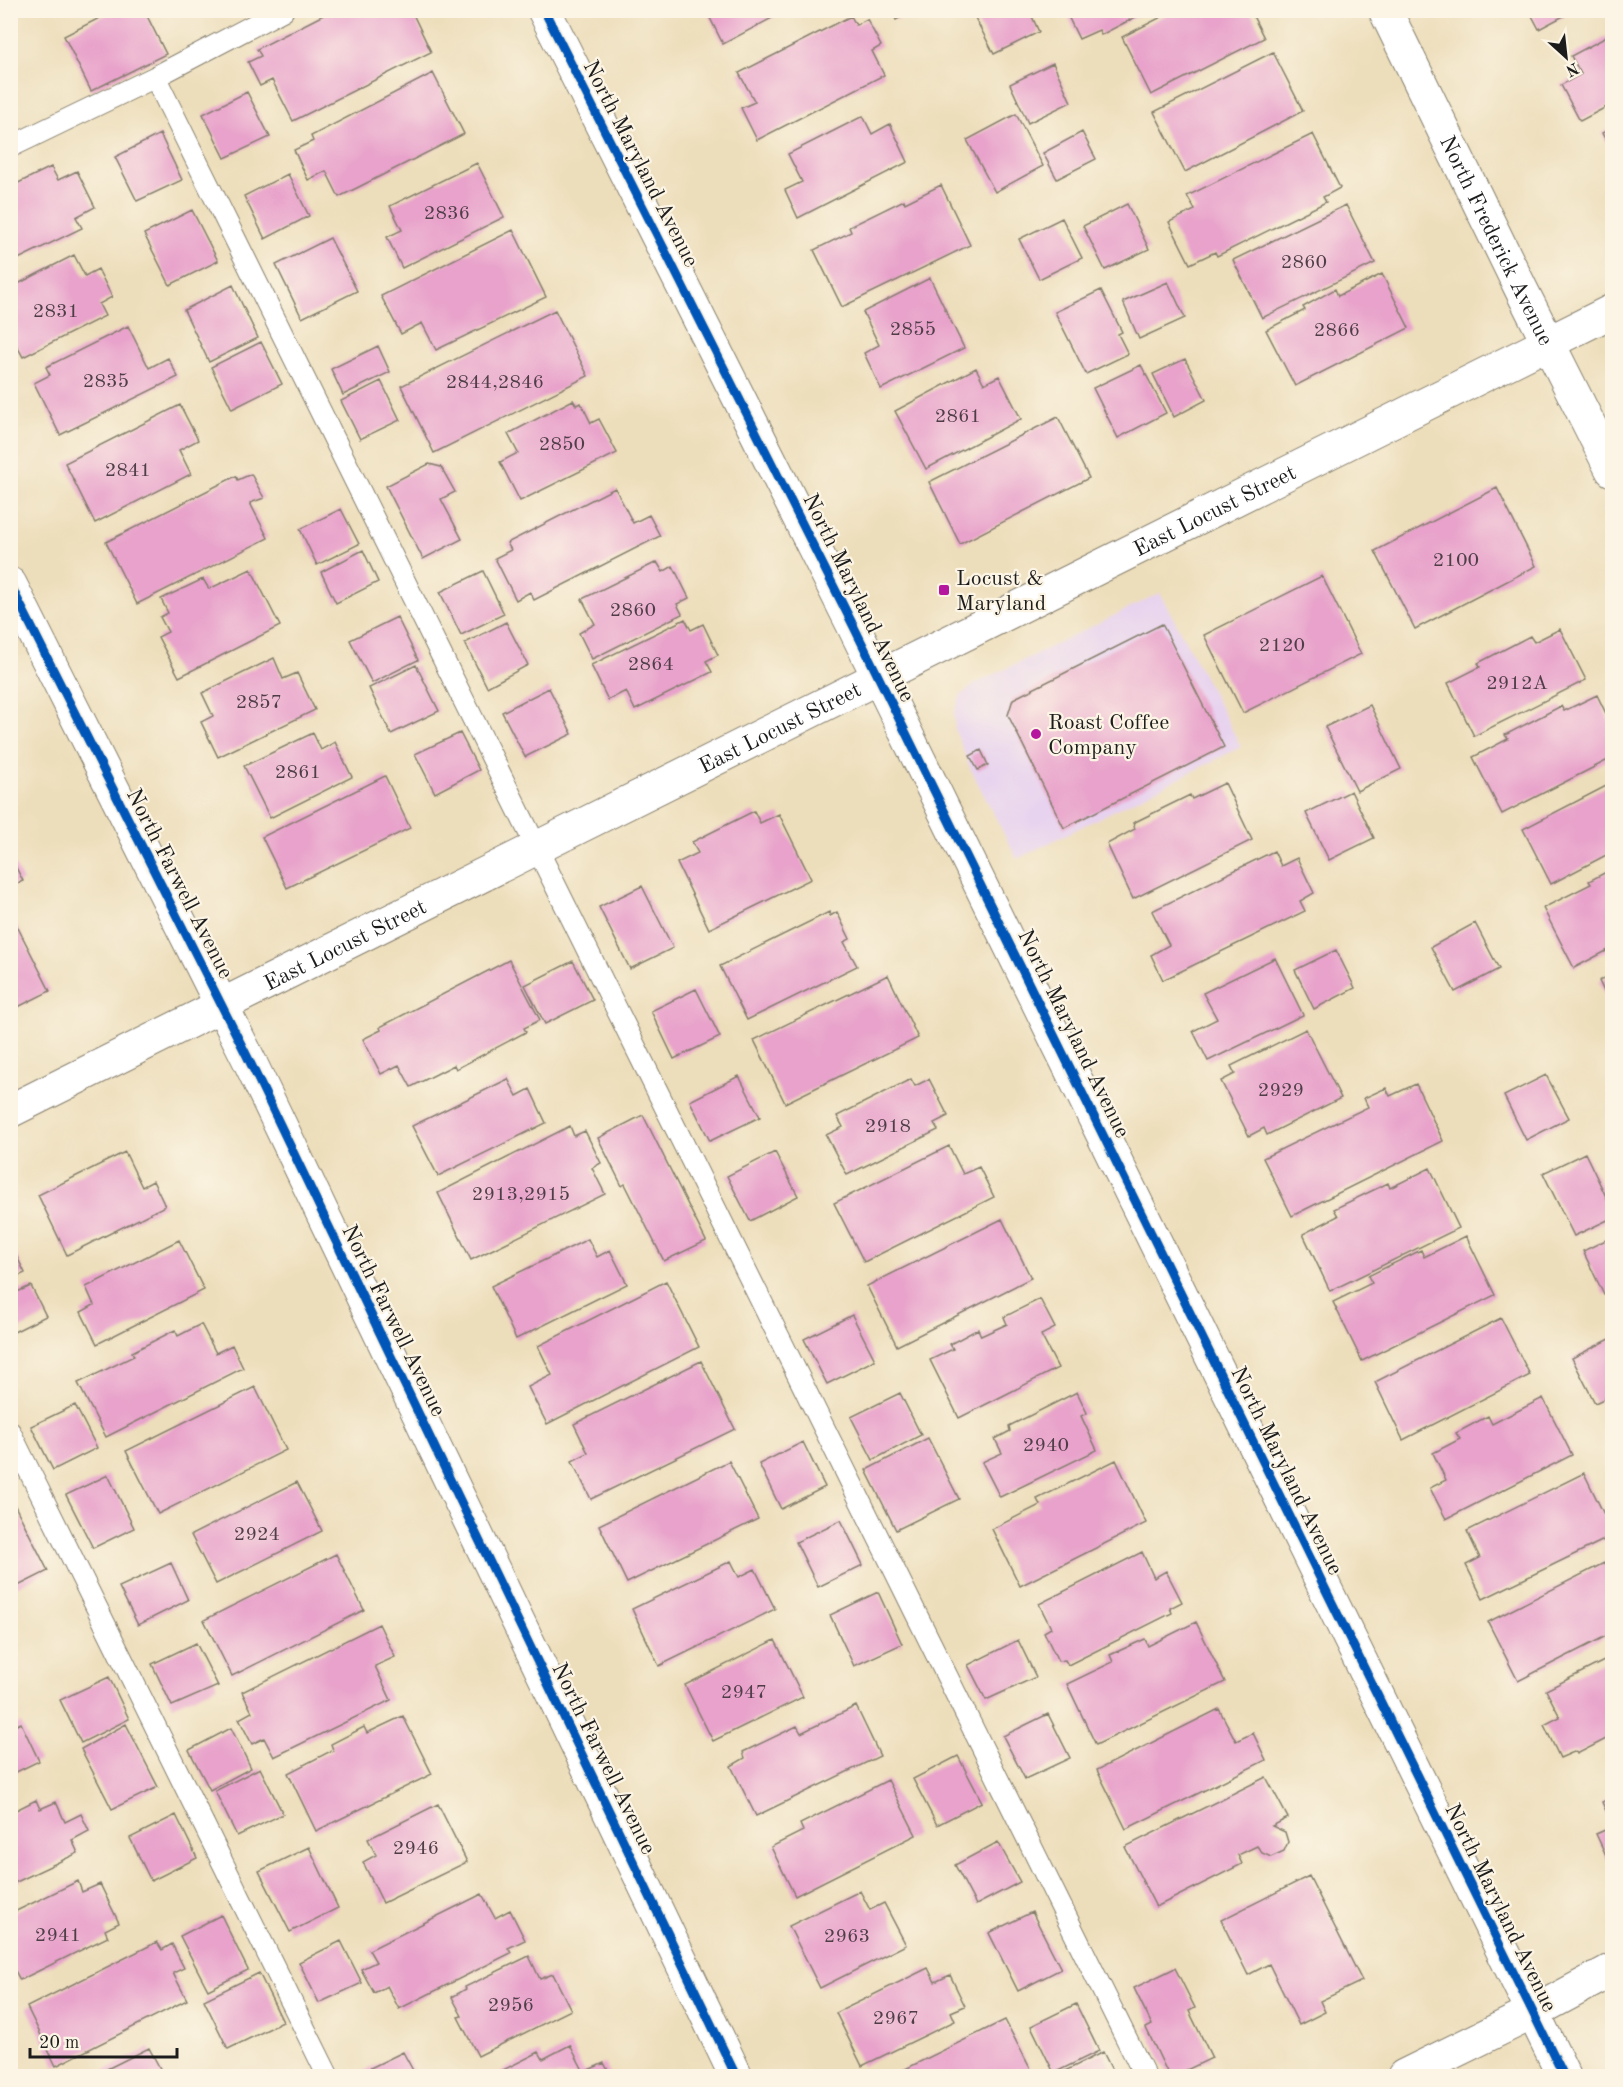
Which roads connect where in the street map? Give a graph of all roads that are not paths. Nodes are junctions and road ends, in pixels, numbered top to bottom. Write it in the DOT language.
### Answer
graph roads {
  1 [pos="283,10"];
  2 [pos="544,10"];
  3 [pos="1385,10"];
  4 [pos="155,77"];
  5 [pos="10,147"];
  6 [pos="1612,311"];
  7 [pos="1548,343"];
  8 [pos="1612,470"];
  9 [pos="10,584"];
  10 [pos="879,679"];
  11 [pos="538,848"];
  12 [pos="222,1007"];
  13 [pos="10,1111"];
  14 [pos="10,1432"];
  15 [pos="1612,1971"];
  16 [pos="1532,2013"];
  17 [pos="328,2076"];
  18 [pos="736,2076"];
  19 [pos="1145,2076"];
  20 [pos="1404,2076"];
  21 [pos="1564,2076"];
  1 -- 4 [label="lane"];
  2 -- 10 [label="street, North Maryland Avenue"];
  3 -- 7 [label="street, North Frederick Avenue"];
  4 -- 5 [label="lane"];
  4 -- 11 [label="lane"];
  6 -- 7 [label="street, East Locust Street"];
  7 -- 8 [label="street, North Frederick Avenue"];
  7 -- 10 [label="street, East Locust Street"];
  9 -- 12 [label="street, North Farwell Avenue"];
  10 -- 11 [label="street, East Locust Street"];
  10 -- 16 [label="street, North Maryland Avenue"];
  11 -- 12 [label="street, East Locust Street"];
  11 -- 19 [label="lane"];
  12 -- 13 [label="street, East Locust Street"];
  12 -- 18 [label="street, North Farwell Avenue"];
  14 -- 17 [label="lane"];
  15 -- 16 [label="street"];
  16 -- 20 [label="street"];
  16 -- 21 [label="street, North Maryland Avenue"];
}
